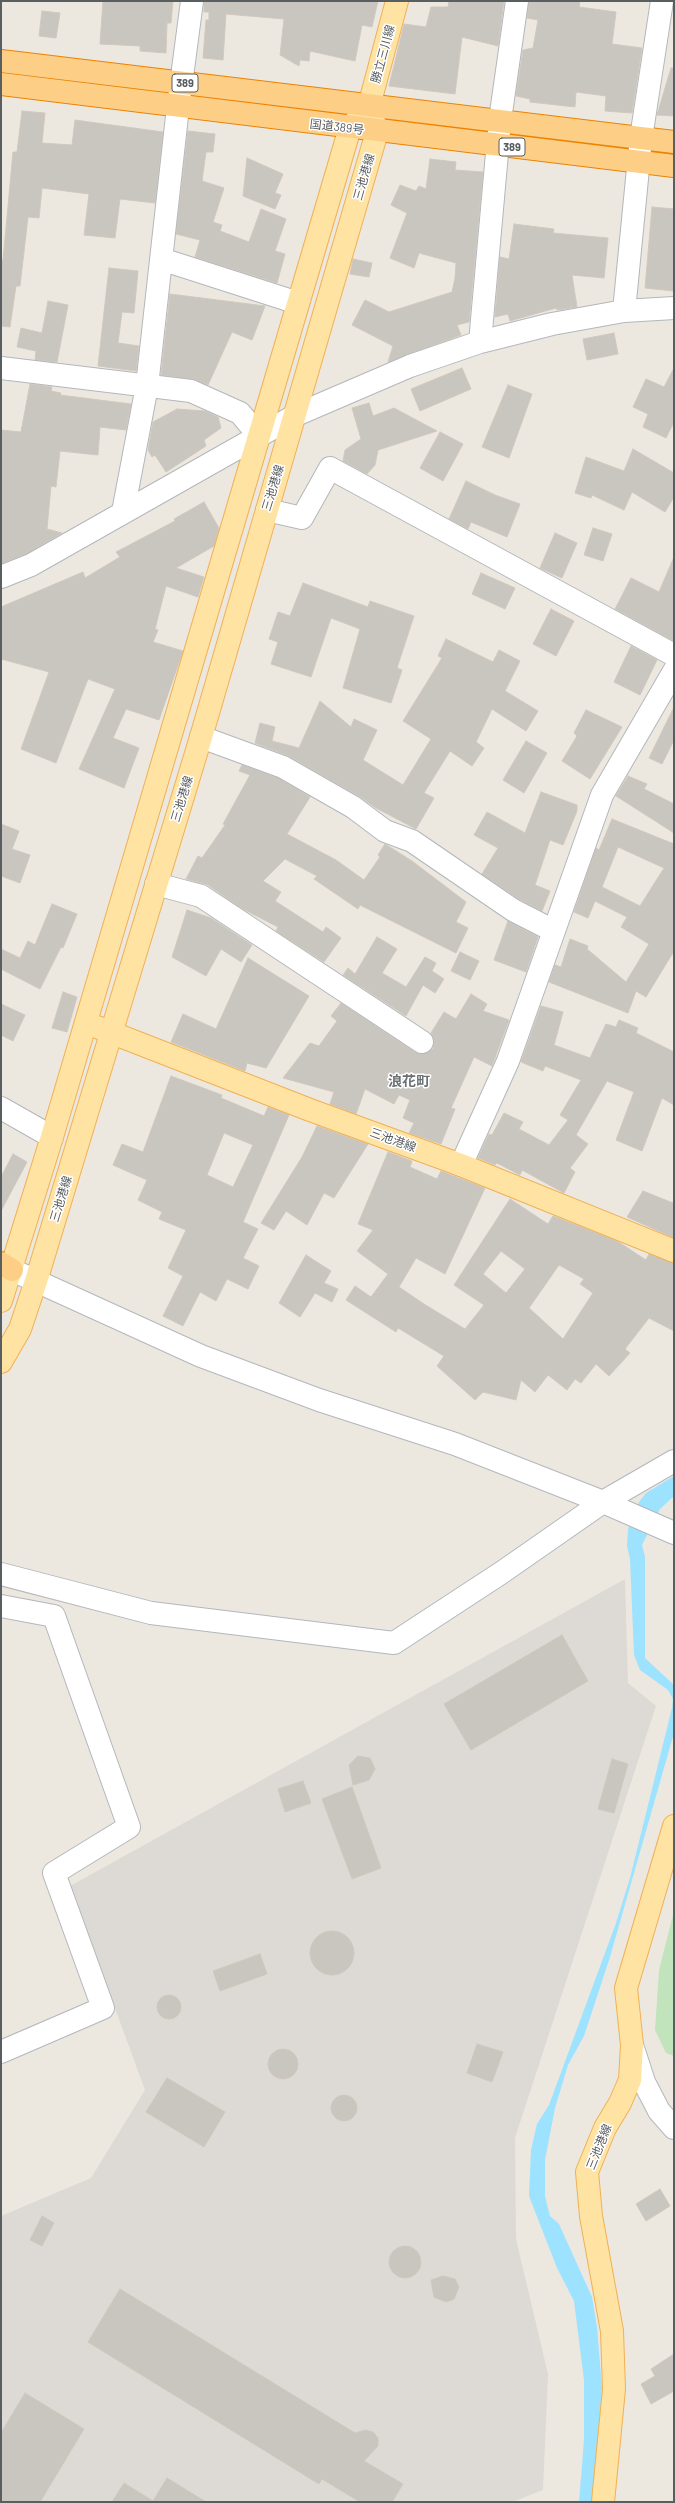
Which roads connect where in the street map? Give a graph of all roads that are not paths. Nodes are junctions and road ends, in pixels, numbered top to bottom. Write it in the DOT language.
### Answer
graph roads {
  1 [pos="192,1"];
  2 [pos="397,1"];
  3 [pos="517,1"];
  4 [pos="662,1"];
  5 [pos="1,61"];
  6 [pos="181,82"];
  7 [pos="1,84"];
  8 [pos="370,106"];
  9 [pos="178,107"];
  10 [pos="500,120"];
  11 [pos="350,128"];
  12 [pos="377,132"];
  13 [pos="641,138"];
  14 [pos="674,142"];
  15 [pos="498,146"];
  16 [pos="639,162"];
  17 [pos="674,166"];
  18 [pos="161,259"];
  19 [pos="298,303"];
  20 [pos="674,308"];
  21 [pos="624,311"];
  22 [pos="480,342"];
  23 [pos="1,368"];
  24 [pos="147,386"];
  25 [pos="296,415"];
  26 [pos="259,436"];
  27 [pos="267,510"];
  28 [pos="123,512"];
  29 [pos="1,577"];
  30 [pos="674,656"];
  31 [pos="674,671"];
  32 [pos="201,737"];
  33 [pos="156,884"];
  34 [pos="552,930"];
  35 [pos="86,1023"];
  36 [pos="111,1032"];
  37 [pos="422,1042"];
  38 [pos="1,1108"];
  39 [pos="52,1137"];
  40 [pos="461,1166"];
  41 [pos="674,1251"];
  42 [pos="4,1266"];
  43 [pos="36,1281"];
  44 [pos="1,1302"];
  45 [pos="1,1362"];
  46 [pos="674,1461"];
  47 [pos="603,1502"];
  48 [pos="670,1531"];
  49 [pos="1,1574"];
  50 [pos="1,1606"];
  51 [pos="674,1826"];
  52 [pos="632,2045"];
  53 [pos="1,2052"];
  54 [pos="674,2128"];
  55 [pos="603,2502"];
  1 -- 6 [label="street"];
  2 -- 8 [label="main road, 勝立三川線"];
  3 -- 10 [label="street"];
  4 -- 13 [label="street"];
  5 -- 6 [label="highway, 国道389号 / 389"];
  6 -- 8 [label="highway, 国道389号 / 389"];
  6 -- 9 [label="street"];
  7 -- 9 [label="highway, 国道389号 / 389"];
  8 -- 10 [label="highway, 国道389号 / 389"];
  8 -- 11 [label="main road"];
  8 -- 12 [label="main road"];
  9 -- 11 [label="highway, 国道389号 / 389"];
  9 -- 18 [label="street"];
  10 -- 13 [label="highway, 国道389号 / 389"];
  10 -- 15 [label="street"];
  11 -- 12 [label="highway, 国道389号 / 389"];
  11 -- 19 [label="main road"];
  12 -- 15 [label="highway, 国道389号 / 389"];
  12 -- 25 [label="main road, 三池港線"];
  13 -- 14 [label="highway, 国道389号 / 389"];
  13 -- 16 [label="street"];
  15 -- 16 [label="highway, 国道389号 / 389"];
  15 -- 22 [label="street"];
  16 -- 17 [label="highway, 国道389号 / 389"];
  16 -- 21 [label="street"];
  18 -- 19 [label="street"];
  18 -- 24 [label="street"];
  19 -- 26 [label="main road"];
  20 -- 21 [label="street"];
  21 -- 22 [label="street"];
  22 -- 25 [label="street"];
  23 -- 24 [label="street"];
  24 -- 26 [label="street"];
  24 -- 28 [label="street"];
  25 -- 26 [label="street"];
  25 -- 27 [label="main road, 三池港線"];
  26 -- 28 [label="street"];
  26 -- 35 [label="main road"];
  27 -- 30 [label="street"];
  27 -- 32 [label="main road, 三池港線"];
  28 -- 29 [label="street"];
  31 -- 34 [label="street"];
  32 -- 33 [label="main road, 三池港線"];
  32 -- 34 [label="street"];
  33 -- 36 [label="main road, 三池港線"];
  33 -- 37 [label="street"];
  34 -- 40 [label="street"];
  35 -- 36 [label="main road, 三池港線"];
  35 -- 39 [label="main road"];
  36 -- 40 [label="main road, 三池港線"];
  36 -- 43 [label="main road, 三池港線"];
  38 -- 39 [label="street"];
  39 -- 42 [label="main road"];
  40 -- 41 [label="main road, 三池港線"];
  42 -- 43 [label="street"];
  42 -- 44 [label="main road"];
  43 -- 45 [label="main road, 三池港線"];
  43 -- 47 [label="street"];
  46 -- 47 [label="street"];
  47 -- 48 [label="street"];
  47 -- 49 [label="street"];
  50 -- 53 [label="street"];
  51 -- 52 [label="main road, 三池港線"];
  52 -- 54 [label="street"];
  52 -- 55 [label="main road, 三池港線"];
}
